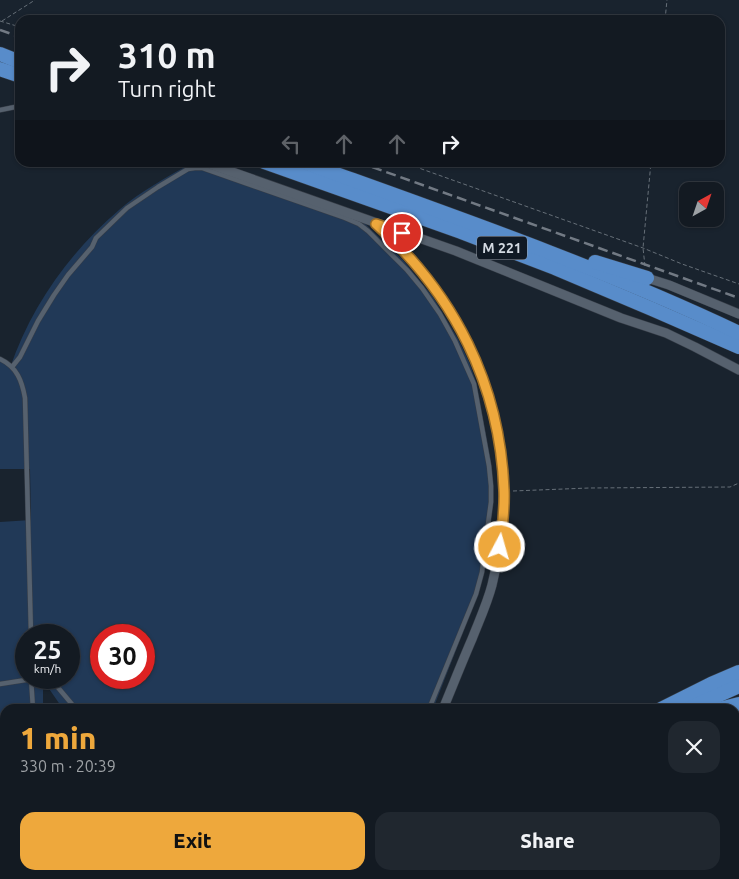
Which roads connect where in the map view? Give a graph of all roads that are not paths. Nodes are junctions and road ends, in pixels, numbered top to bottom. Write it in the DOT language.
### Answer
graph roads {
  1 [pos="0,54"];
  2 [pos="15,60"];
  3 [pos="0,69"];
  4 [pos="15,74"];
  5 [pos="15,107"];
  6 [pos="0,110"];
  7 [pos="218,167"];
  8 [pos="278,167"];
  9 [pos="317,167"];
  10 [pos="464,220"];
  11 [pos="376,224"];
  12 [pos="647,278"];
  13 [pos="739,314"];
  14 [pos="738,343"];
  15 [pos="0,359"];
  16 [pos="12,367"];
  17 [pos="739,370"];
  18 [pos="31,624"];
  19 [pos="739,676"];
  20 [pos="15,681"];
  21 [pos="0,684"];
  22 [pos="32,689"];
  23 [pos="59,689"];
  24 [pos="33,704"];
  25 [pos="72,704"];
  26 [pos="431,704"];
  27 [pos="445,704"];
  28 [pos="671,704"];
  29 [pos="696,704"];
  1 -- 2 [label="highway"];
  3 -- 4 [label="highway"];
  5 -- 6 [label="lane"];
  7 -- 11 [label="street"];
  8 -- 14 [label="highway, M 221"];
  9 -- 10 [label="highway, M 221"];
  10 -- 12 [label="highway"];
  10 -- 14 [label="highway, M 221"];
  11 -- 17 [label="street"];
  11 -- 27 [label="street"];
  12 -- 13 [label="street"];
  15 -- 16 [label="lane"];
  16 -- 18 [label="lane"];
  16 -- 26 [label="lane"];
  19 -- 28 [label="highway"];
  19 -- 29 [label="highway"];
  20 -- 21 [label="lane"];
  22 -- 24 [label="lane"];
  23 -- 25 [label="lane"];
}
